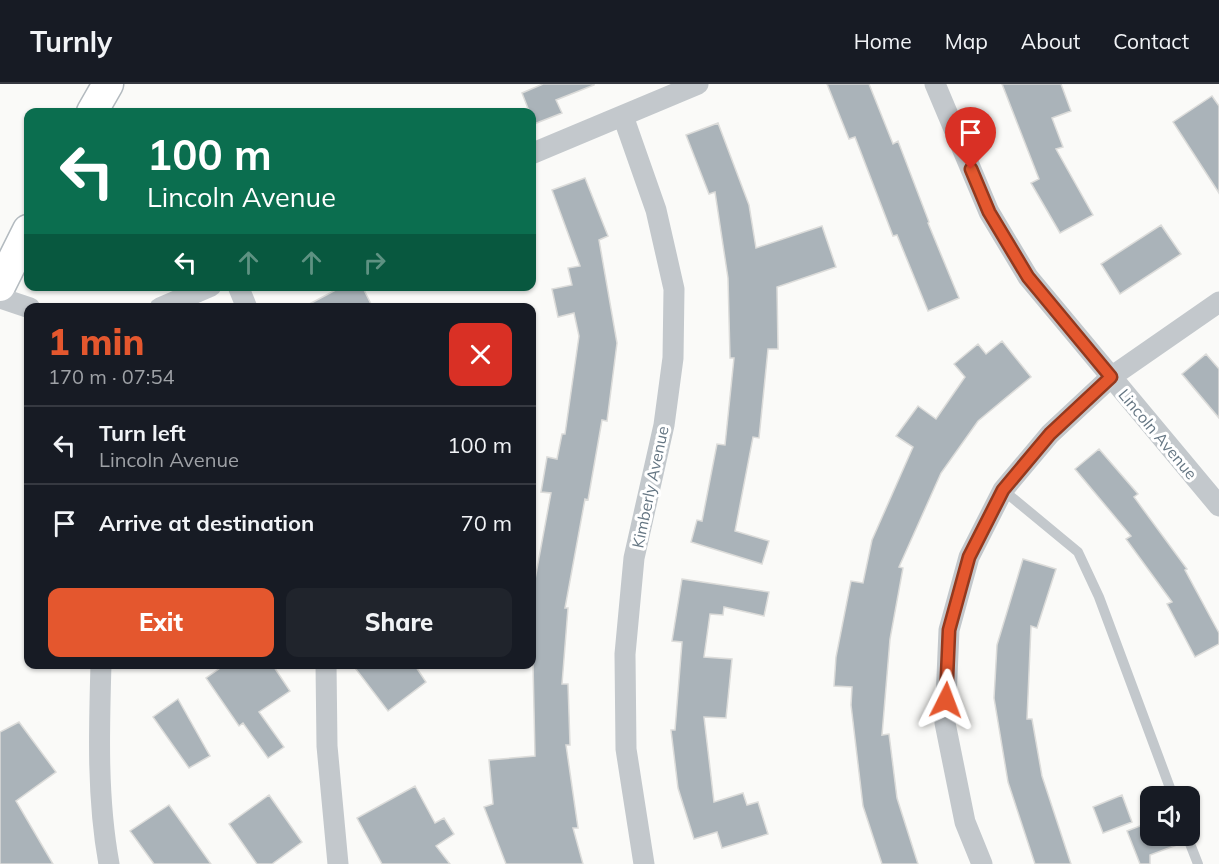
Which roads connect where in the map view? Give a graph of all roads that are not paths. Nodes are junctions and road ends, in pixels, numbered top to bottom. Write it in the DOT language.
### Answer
graph roads {
  1 [pos="108,84"];
  2 [pos="698,84"];
  3 [pos="935,84"];
  4 [pos="660,91"];
  5 [pos="94,108"];
  6 [pos="623,116"];
  7 [pos="536,152"];
  8 [pos="24,238"];
  9 [pos="0,286"];
  10 [pos="199,291"];
  11 [pos="0,298"];
  12 [pos="1219,302"];
  13 [pos="172,303"];
  14 [pos="24,306"];
  15 [pos="1111,377"];
  16 [pos="1003,490"];
  17 [pos="1219,506"];
  18 [pos="101,669"];
  19 [pos="326,669"];
  20 [pos="1169,786"];
  21 [pos="1191,846"];
  22 [pos="109,864"];
  23 [pos="338,864"];
  24 [pos="644,864"];
  25 [pos="982,864"];
  26 [pos="1198,864"];
  1 -- 5 [label="main road"];
  2 -- 4 [label="street"];
  3 -- 15 [label="street, Lincoln Avenue"];
  4 -- 6 [label="street"];
  6 -- 7 [label="street"];
  6 -- 24 [label="street, Kimberly Avenue"];
  8 -- 9 [label="main road"];
  10 -- 13 [label="street"];
  11 -- 14 [label="street"];
  12 -- 15 [label="street"];
  15 -- 16 [label="street"];
  15 -- 17 [label="street, Lincoln Avenue"];
  16 -- 20 [label="lane"];
  16 -- 25 [label="street"];
  18 -- 22 [label="street"];
  19 -- 23 [label="street"];
  21 -- 26 [label="lane"];
}
